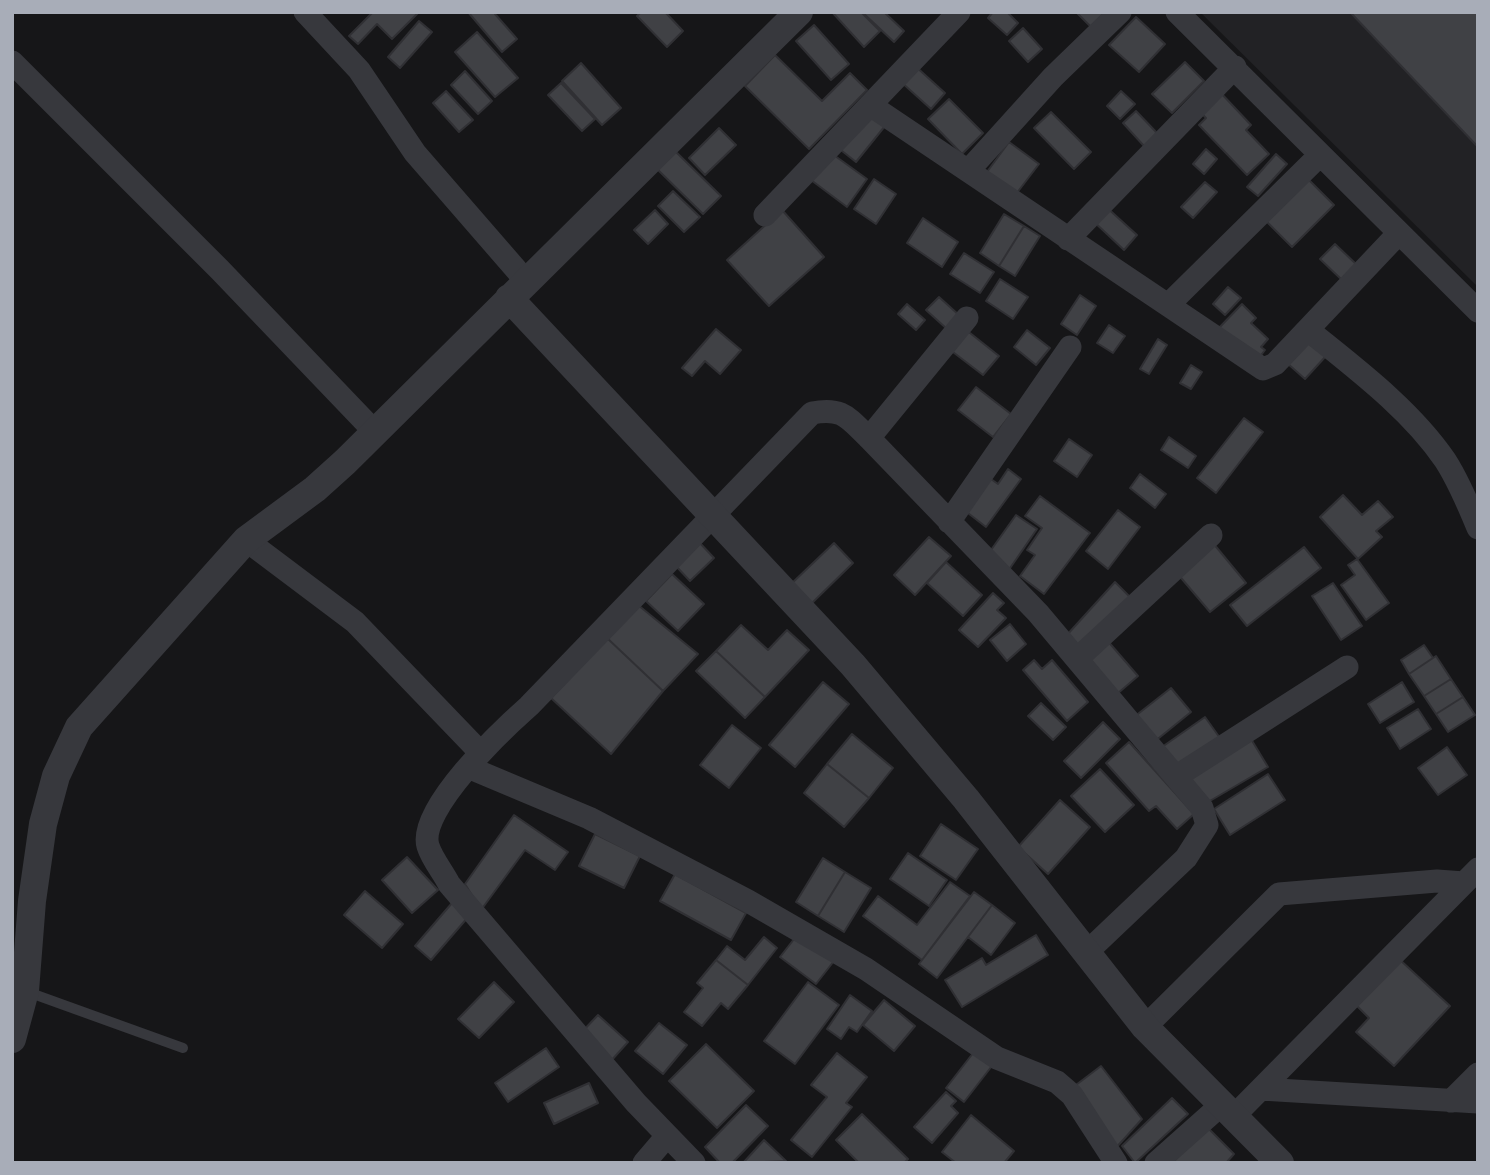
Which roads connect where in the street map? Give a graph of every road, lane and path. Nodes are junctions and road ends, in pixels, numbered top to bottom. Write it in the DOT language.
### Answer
graph roads {
  1 [pos="959,12"];
  2 [pos="1120,12"];
  3 [pos="1177,12"];
  4 [pos="796,13"];
  5 [pos="310,14"];
  6 [pos="12,62"];
  7 [pos="1235,67"];
  8 [pos="870,105"];
  9 [pos="1320,155"];
  10 [pos="968,171"];
  11 [pos="765,215"];
  12 [pos="1398,234"];
  13 [pos="1068,239"];
  14 [pos="518,290"];
  15 [pos="1168,306"];
  16 [pos="1478,311"];
  17 [pos="967,318"];
  18 [pos="1308,330"];
  19 [pos="1070,347"];
  20 [pos="375,432"];
  21 [pos="869,438"];
  22 [pos="713,517"];
  23 [pos="1476,518"];
  24 [pos="949,522"];
  25 [pos="1211,535"];
  26 [pos="246,540"];
  27 [pos="1077,659"];
  28 [pos="1347,667"];
  29 [pos="475,759"];
  30 [pos="1177,776"];
  31 [pos="1471,876"];
  32 [pos="1086,953"];
  33 [pos="21,978"];
  34 [pos="1145,1027"];
  35 [pos="13,1042"];
  36 [pos="183,1048"];
  37 [pos="1478,1074"];
  38 [pos="1261,1089"];
  39 [pos="1451,1101"];
  40 [pos="1478,1102"];
  41 [pos="1226,1111"];
  42 [pos="667,1136"];
  43 [pos="645,1163"];
  44 [pos="694,1163"];
  45 [pos="1116,1163"];
  46 [pos="1156,1163"];
  47 [pos="1279,1163"];
  1 -- 8 [label="street"];
  2 -- 10 [label="street"];
  3 -- 7 [label="street"];
  4 -- 14 [label="street"];
  5 -- 14 [label="street"];
  6 -- 20 [label="street"];
  7 -- 9 [label="street"];
  7 -- 13 [label="street"];
  8 -- 10 [label="street"];
  8 -- 11 [label="street"];
  9 -- 12 [label="street"];
  9 -- 15 [label="street"];
  10 -- 13 [label="street"];
  12 -- 16 [label="street"];
  12 -- 18 [label="street"];
  13 -- 15 [label="street"];
  14 -- 20 [label="street"];
  14 -- 22 [label="street"];
  15 -- 18 [label="street"];
  17 -- 21 [label="street"];
  18 -- 23 [label="street"];
  19 -- 24 [label="street"];
  20 -- 26 [label="street"];
  21 -- 22 [label="street"];
  21 -- 24 [label="street"];
  22 -- 29 [label="street"];
  22 -- 32 [label="street"];
  24 -- 27 [label="street"];
  25 -- 27 [label="street"];
  26 -- 29 [label="street"];
  26 -- 33 [label="street"];
  27 -- 30 [label="street"];
  28 -- 30 [label="street"];
  29 -- 42 [label="street"];
  29 -- 45 [label="street"];
  30 -- 32 [label="street"];
  31 -- 34 [label="street"];
  31 -- 38 [label="street"];
  32 -- 34 [label="street"];
  33 -- 35 [label="street"];
  33 -- 36 [label="lane"];
  34 -- 41 [label="street"];
  37 -- 39 [label="street"];
  38 -- 39 [label="street"];
  38 -- 41 [label="street"];
  39 -- 40 [label="street"];
  41 -- 46 [label="street"];
  41 -- 47 [label="street"];
  42 -- 43 [label="street"];
  42 -- 44 [label="street"];
}
